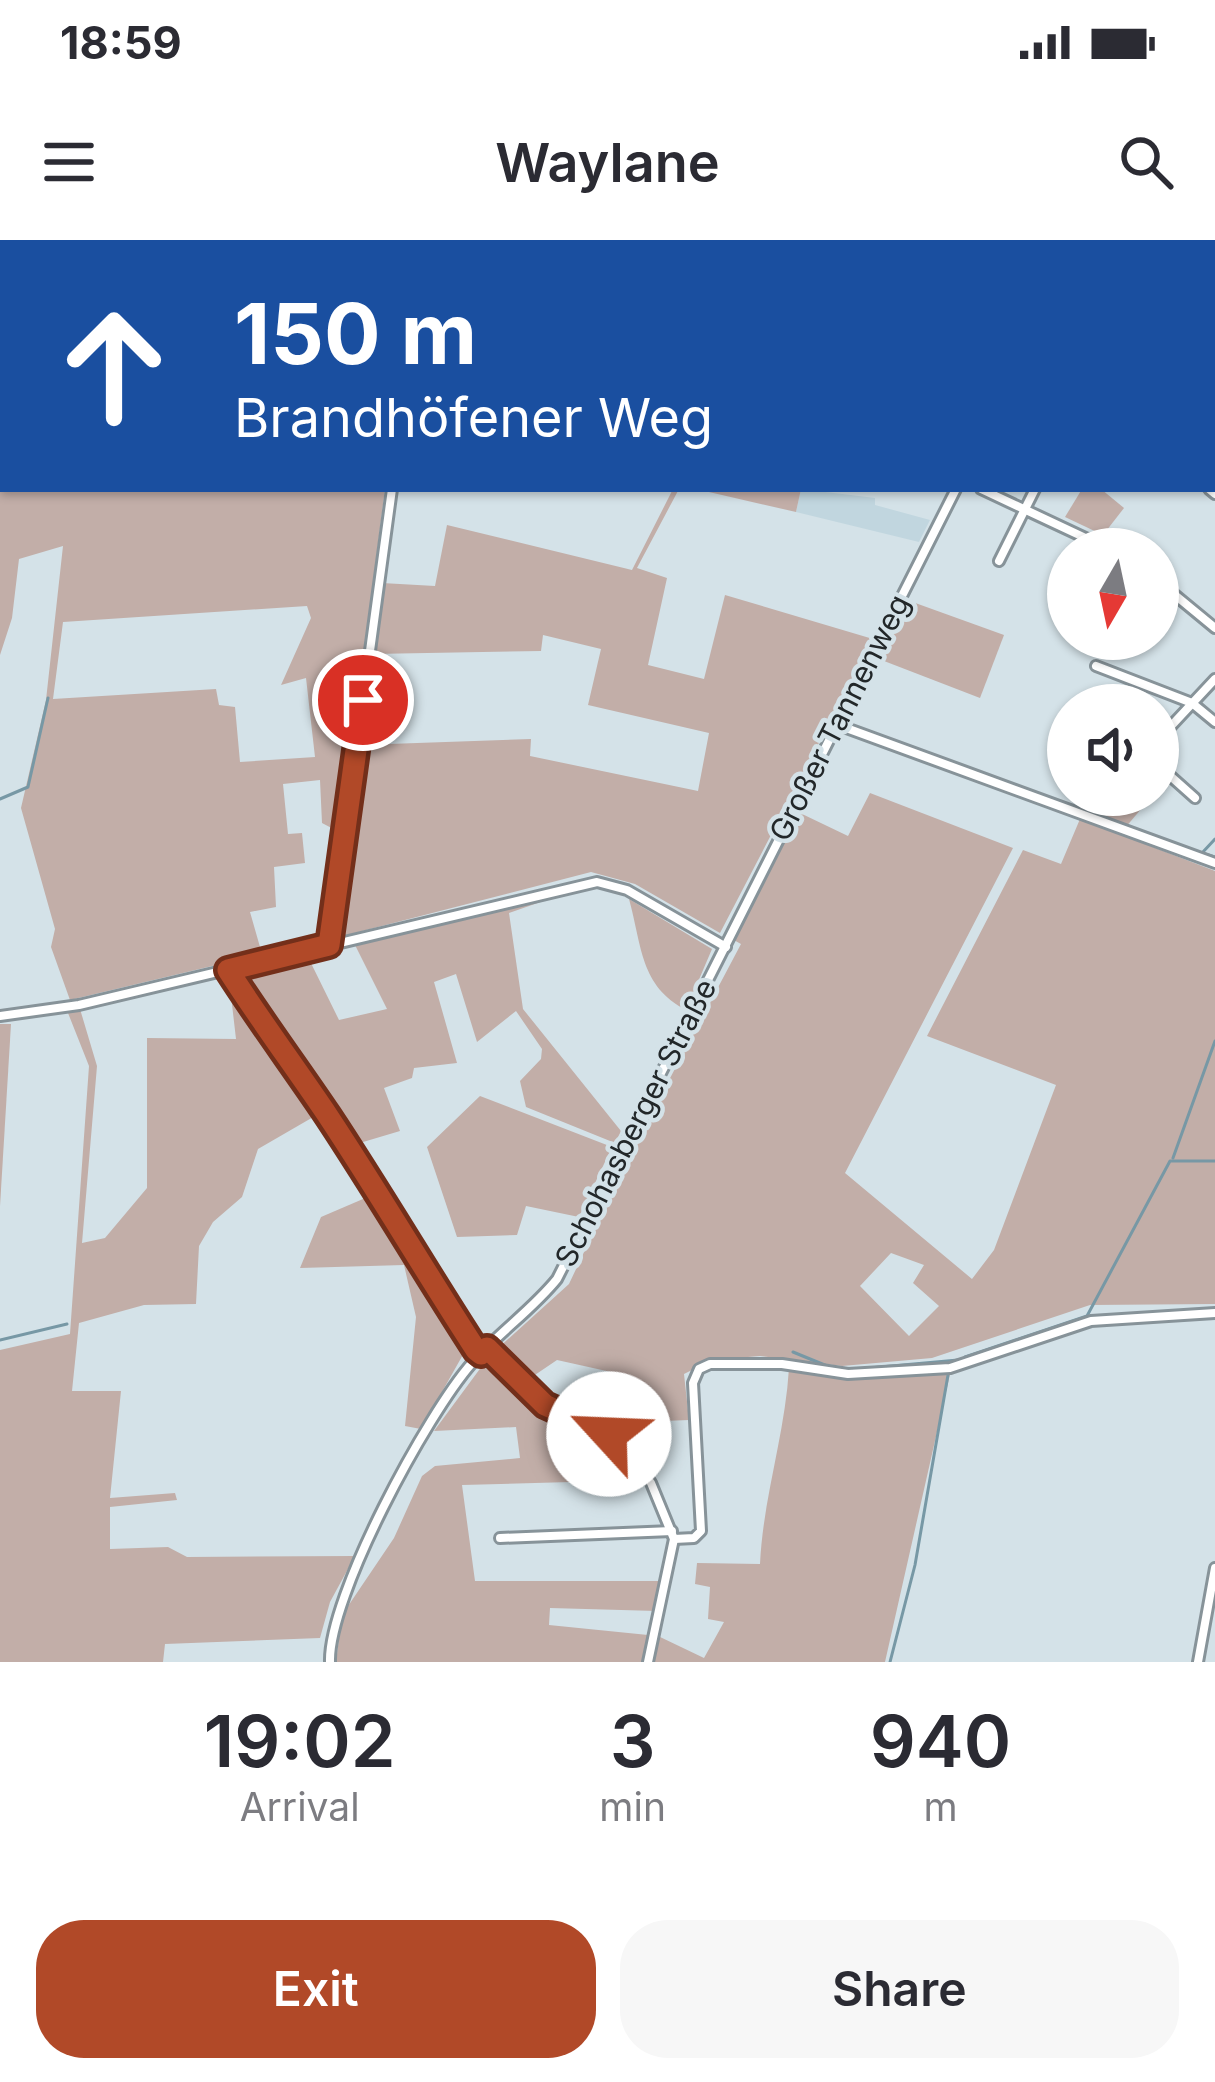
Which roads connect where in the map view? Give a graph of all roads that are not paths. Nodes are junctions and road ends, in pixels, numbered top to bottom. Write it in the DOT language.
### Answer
graph roads {
  1 [pos="392,492"];
  2 [pos="954,492"];
  3 [pos="987,492"];
  4 [pos="1033,492"];
  5 [pos="1024,510"];
  6 [pos="1063,528"];
  7 [pos="999,561"];
  8 [pos="1179,598"];
  9 [pos="1215,628"];
  10 [pos="1096,666"];
  11 [pos="1215,679"];
  12 [pos="1192,703"];
  13 [pos="1179,717"];
  14 [pos="1215,722"];
  15 [pos="838,724"];
  16 [pos="1179,783"];
  17 [pos="1196,798"];
  18 [pos="1215,863"];
  19 [pos="329,945"];
  20 [pos="726,947"];
  21 [pos="228,970"];
  22 [pos="0,1016"];
  23 [pos="1215,1313"];
  24 [pos="484,1351"];
  25 [pos="673,1535"];
  26 [pos="500,1538"];
  27 [pos="1215,1568"];
  28 [pos="330,1662"];
  29 [pos="647,1662"];
  30 [pos="1198,1662"];
  1 -- 19 [label="street"];
  2 -- 15 [label="street, Großer Tannenweg"];
  3 -- 5 [label="street"];
  4 -- 5 [label="street"];
  5 -- 6 [label="street"];
  5 -- 7 [label="street"];
  8 -- 9 [label="street"];
  10 -- 12 [label="street"];
  11 -- 12 [label="street"];
  12 -- 13 [label="street"];
  12 -- 14 [label="street"];
  15 -- 18 [label="street"];
  15 -- 20 [label="street, Großer Tannenweg"];
  16 -- 17 [label="street"];
  19 -- 20 [label="street"];
  19 -- 21 [label="street"];
  20 -- 24 [label="street, Schohasberger Straße"];
  21 -- 22 [label="street"];
  21 -- 24 [label="street"];
  23 -- 25 [label="street"];
  24 -- 25 [label="street"];
  24 -- 28 [label="street, Schohasberger Straße"];
  25 -- 26 [label="street"];
  25 -- 29 [label="street"];
  27 -- 30 [label="street"];
}
